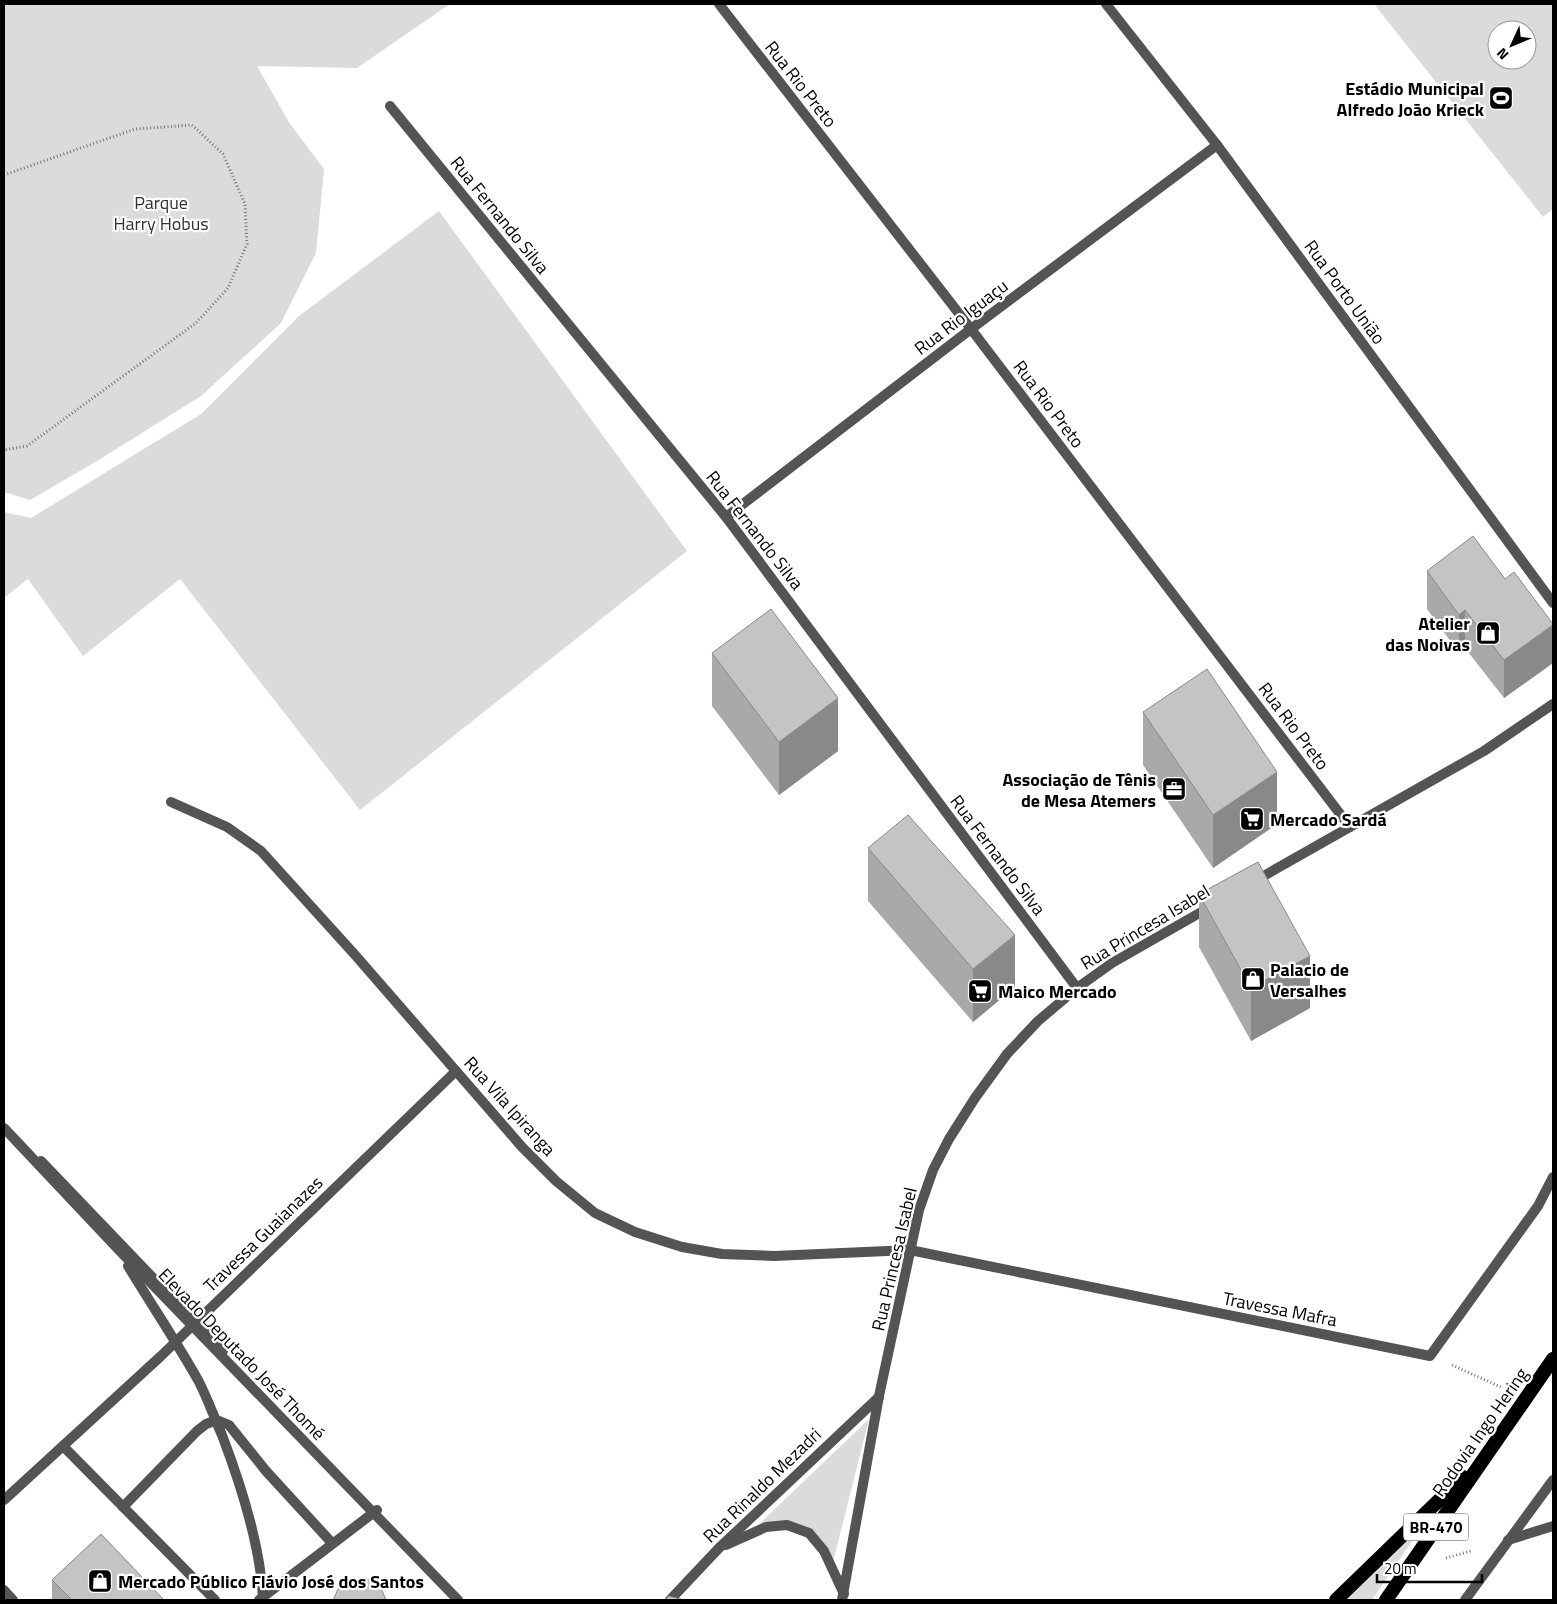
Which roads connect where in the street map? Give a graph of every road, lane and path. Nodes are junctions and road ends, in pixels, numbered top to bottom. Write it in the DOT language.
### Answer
graph roads {
  1 [pos="719,4"];
  2 [pos="1106,4"];
  3 [pos="390,106"];
  4 [pos="1217,145"];
  5 [pos="4,175"];
  6 [pos="970,329"];
  7 [pos="4,450"];
  8 [pos="726,517"];
  9 [pos="1553,603"];
  10 [pos="1553,704"];
  11 [pos="171,802"];
  12 [pos="1350,827"];
  13 [pos="1248,885"];
  14 [pos="1223,900"];
  15 [pos="1077,988"];
  16 [pos="456,1071"];
  17 [pos="4,1123"];
  18 [pos="4,1128"];
  19 [pos="1553,1177"];
  20 [pos="119,1250"];
  21 [pos="910,1250"];
  22 [pos="195,1322"];
  23 [pos="1430,1356"];
  24 [pos="1553,1359"];
  25 [pos="879,1396"];
  26 [pos="1526,1398"];
  27 [pos="62,1446"];
  28 [pos="1487,1454"];
  29 [pos="1553,1480"];
  30 [pos="4,1500"];
  31 [pos="123,1507"];
  32 [pos="377,1510"];
  33 [pos="1553,1526"];
  34 [pos="1508,1540"];
  35 [pos="332,1543"];
  36 [pos="719,1548"];
  37 [pos="1406,1570"];
  38 [pos="4,1590"];
  39 [pos="843,1597"];
  40 [pos="13,1600"];
  41 [pos="215,1600"];
  42 [pos="259,1600"];
  43 [pos="263,1600"];
  44 [pos="458,1600"];
  45 [pos="464,1600"];
  46 [pos="670,1600"];
  47 [pos="1336,1600"];
  48 [pos="1386,1600"];
  49 [pos="1465,1600"];
  1 -- 6 [label="street, Rua Rio Preto"];
  2 -- 4 [label="street, Rua Porto União"];
  3 -- 8 [label="street, Rua Fernando Silva"];
  4 -- 6 [label="street, Rua Rio Iguaçu"];
  4 -- 9 [label="street, Rua Porto União"];
  5 -- 7 [label="path"];
  6 -- 8 [label="street, Rua Rio Iguaçu"];
  6 -- 12 [label="street, Rua Rio Preto"];
  8 -- 15 [label="street, Rua Fernando Silva"];
  10 -- 12 [label="street"];
  11 -- 16 [label="street, Rua Vila Ipiranga"];
  12 -- 13 [label="street"];
  14 -- 15 [label="street, Rua Princesa Isabel"];
  15 -- 21 [label="street, Rua Princesa Isabel"];
  16 -- 21 [label="street, Rua Vila Ipiranga"];
  16 -- 22 [label="street, Travessa Guaianazes"];
  17 -- 22 [label="street"];
  18 -- 20 [label="street, Elevado Deputado José Thomé"];
  19 -- 23 [label="street"];
  20 -- 43 [label="street"];
  20 -- 44 [label="street, Elevado Deputado José Thomé"];
  21 -- 23 [label="street, Travessa Mafra"];
  21 -- 25 [label="street, Rua Princesa Isabel"];
  22 -- 27 [label="street, Travessa Guaianazes"];
  22 -- 32 [label="street"];
  23 -- 26 [label="path"];
  24 -- 26 [label="highway, Rodovia Ingo Hering / BR-470"];
  25 -- 36 [label="street, Rua Rinaldo Mezadri"];
  25 -- 39 [label="street, Rua Princesa Isabel"];
  26 -- 28 [label="highway, Rodovia Ingo Hering / BR-470"];
  27 -- 30 [label="street, Travessa Guaianazes"];
  27 -- 31 [label="street"];
  28 -- 37 [label="highway, Rodovia Ingo Hering / BR-470"];
  28 -- 47 [label="highway"];
  29 -- 34 [label="street"];
  31 -- 35 [label="street"];
  31 -- 41 [label="street"];
  32 -- 35 [label="street"];
  32 -- 45 [label="street"];
  33 -- 34 [label="street"];
  34 -- 37 [label="path"];
  34 -- 49 [label="street"];
  35 -- 42 [label="street"];
  36 -- 39 [label="street"];
  36 -- 46 [label="street, Rua Rinaldo Mezadri"];
  37 -- 48 [label="highway, Rodovia Ingo Hering / BR-470"];
  38 -- 40 [label="street"];
}
